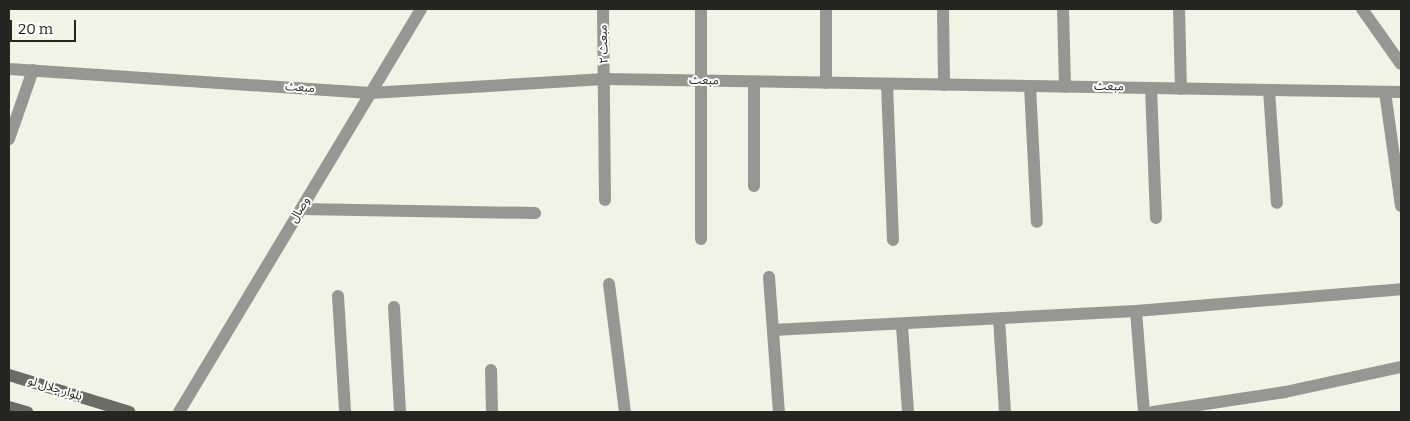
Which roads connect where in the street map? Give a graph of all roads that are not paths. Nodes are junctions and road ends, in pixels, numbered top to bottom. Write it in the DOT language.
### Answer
graph roads {
  1 [pos="421,9"];
  2 [pos="603,9"];
  3 [pos="701,9"];
  4 [pos="826,9"];
  5 [pos="944,9"];
  6 [pos="1063,9"];
  7 [pos="1179,9"];
  8 [pos="1362,9"];
  9 [pos="1401,64"];
  10 [pos="9,69"];
  11 [pos="33,70"];
  12 [pos="605,79"];
  13 [pos="702,81"];
  14 [pos="754,82"];
  15 [pos="826,83"];
  16 [pos="887,84"];
  17 [pos="944,84"];
  18 [pos="1030,86"];
  19 [pos="1065,87"];
  20 [pos="1151,88"];
  21 [pos="1181,88"];
  22 [pos="1269,90"];
  23 [pos="1385,92"];
  24 [pos="1401,92"];
  25 [pos="370,93"];
  26 [pos="9,139"];
  27 [pos="754,186"];
  28 [pos="605,200"];
  29 [pos="1277,204"];
  30 [pos="1401,206"];
  31 [pos="301,209"];
  32 [pos="535,213"];
  33 [pos="1156,218"];
  34 [pos="1037,222"];
  35 [pos="701,239"];
  36 [pos="894,240"];
  37 [pos="769,277"];
  38 [pos="609,284"];
  39 [pos="1401,289"];
  40 [pos="338,296"];
  41 [pos="394,307"];
  42 [pos="1136,311"];
  43 [pos="999,319"];
  44 [pos="902,326"];
  45 [pos="773,330"];
  46 [pos="1401,367"];
  47 [pos="491,370"];
  48 [pos="9,374"];
  49 [pos="9,407"];
  50 [pos="27,412"];
  51 [pos="129,412"];
  52 [pos="179,412"];
  53 [pos="345,412"];
  54 [pos="400,412"];
  55 [pos="492,412"];
  56 [pos="625,412"];
  57 [pos="779,412"];
  58 [pos="908,412"];
  59 [pos="1005,412"];
  60 [pos="1144,412"];
  61 [pos="1153,412"];
  1 -- 25 [label="street, وصال"];
  2 -- 12 [label="street, مبعث ۲"];
  3 -- 13 [label="street"];
  4 -- 15 [label="street"];
  5 -- 17 [label="street"];
  6 -- 19 [label="street"];
  7 -- 21 [label="street"];
  8 -- 9 [label="street"];
  10 -- 11 [label="street, مبعث"];
  11 -- 25 [label="street, مبعث"];
  11 -- 26 [label="street"];
  12 -- 13 [label="street, مبعث"];
  12 -- 25 [label="street, مبعث"];
  12 -- 28 [label="street, مبعث ۲"];
  13 -- 14 [label="street, مبعث"];
  13 -- 35 [label="street"];
  14 -- 15 [label="street, مبعث"];
  14 -- 27 [label="street"];
  15 -- 16 [label="street, مبعث"];
  16 -- 17 [label="street, مبعث"];
  16 -- 36 [label="street"];
  17 -- 18 [label="street, مبعث"];
  18 -- 19 [label="street, مبعث"];
  18 -- 34 [label="street"];
  19 -- 20 [label="street, مبعث"];
  20 -- 21 [label="street, مبعث"];
  20 -- 33 [label="street"];
  21 -- 22 [label="street, مبعث"];
  22 -- 23 [label="street, مبعث"];
  22 -- 29 [label="street"];
  23 -- 24 [label="street, مبعث"];
  23 -- 30 [label="street"];
  25 -- 31 [label="street, وصال"];
  31 -- 32 [label="street"];
  31 -- 52 [label="street, وصال"];
  37 -- 45 [label="street"];
  38 -- 56 [label="street"];
  39 -- 42 [label="street"];
  40 -- 53 [label="street"];
  41 -- 54 [label="street"];
  42 -- 43 [label="street"];
  42 -- 60 [label="street"];
  43 -- 44 [label="street"];
  43 -- 59 [label="street"];
  44 -- 45 [label="street"];
  44 -- 58 [label="street"];
  45 -- 57 [label="street"];
  46 -- 61 [label="street"];
  47 -- 55 [label="street"];
  48 -- 51 [label="main road, بلوار جلال لو"];
  49 -- 50 [label="main road"];
}
